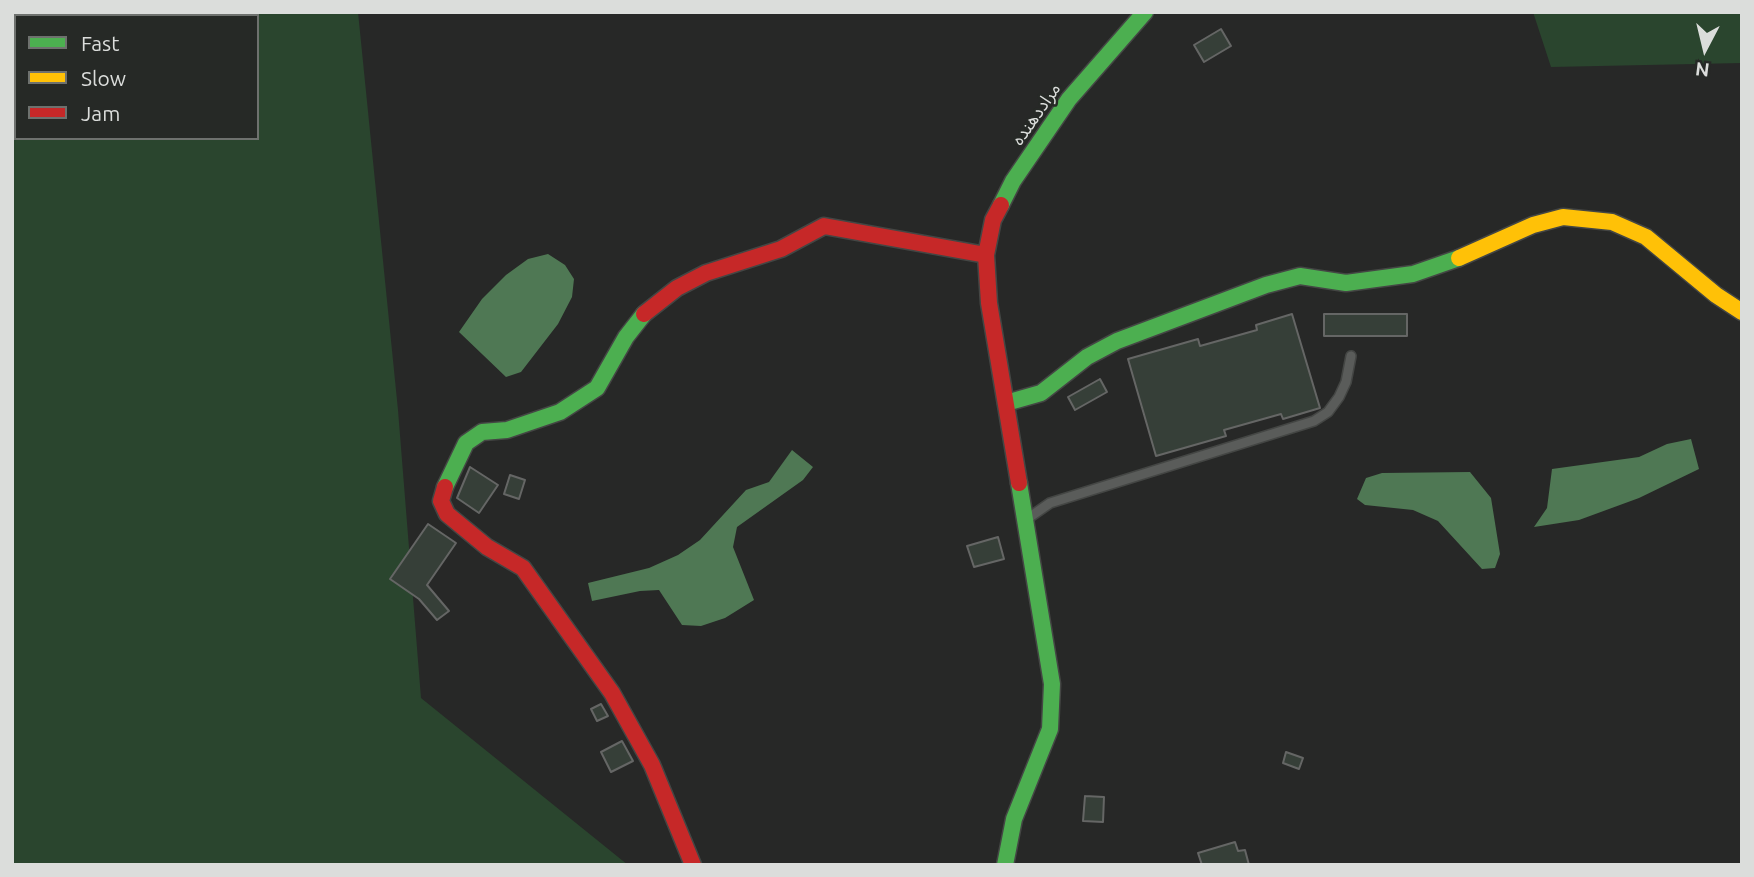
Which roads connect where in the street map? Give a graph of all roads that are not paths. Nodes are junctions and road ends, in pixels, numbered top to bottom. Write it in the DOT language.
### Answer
graph roads {
  1 [pos="1145,12"];
  2 [pos="986,255"];
  3 [pos="1742,312"];
  4 [pos="1351,356"];
  5 [pos="1006,403"];
  6 [pos="1023,522"];
  7 [pos="693,865"];
  8 [pos="1005,865"];
  1 -- 2 [label="street, مراددهنده"];
  2 -- 5 [label="street, مراددهنده"];
  2 -- 7 [label="street"];
  3 -- 5 [label="street"];
  4 -- 6 [label="lane"];
  5 -- 6 [label="street, مراددهنده"];
  6 -- 8 [label="street, مراددهنده"];
}
